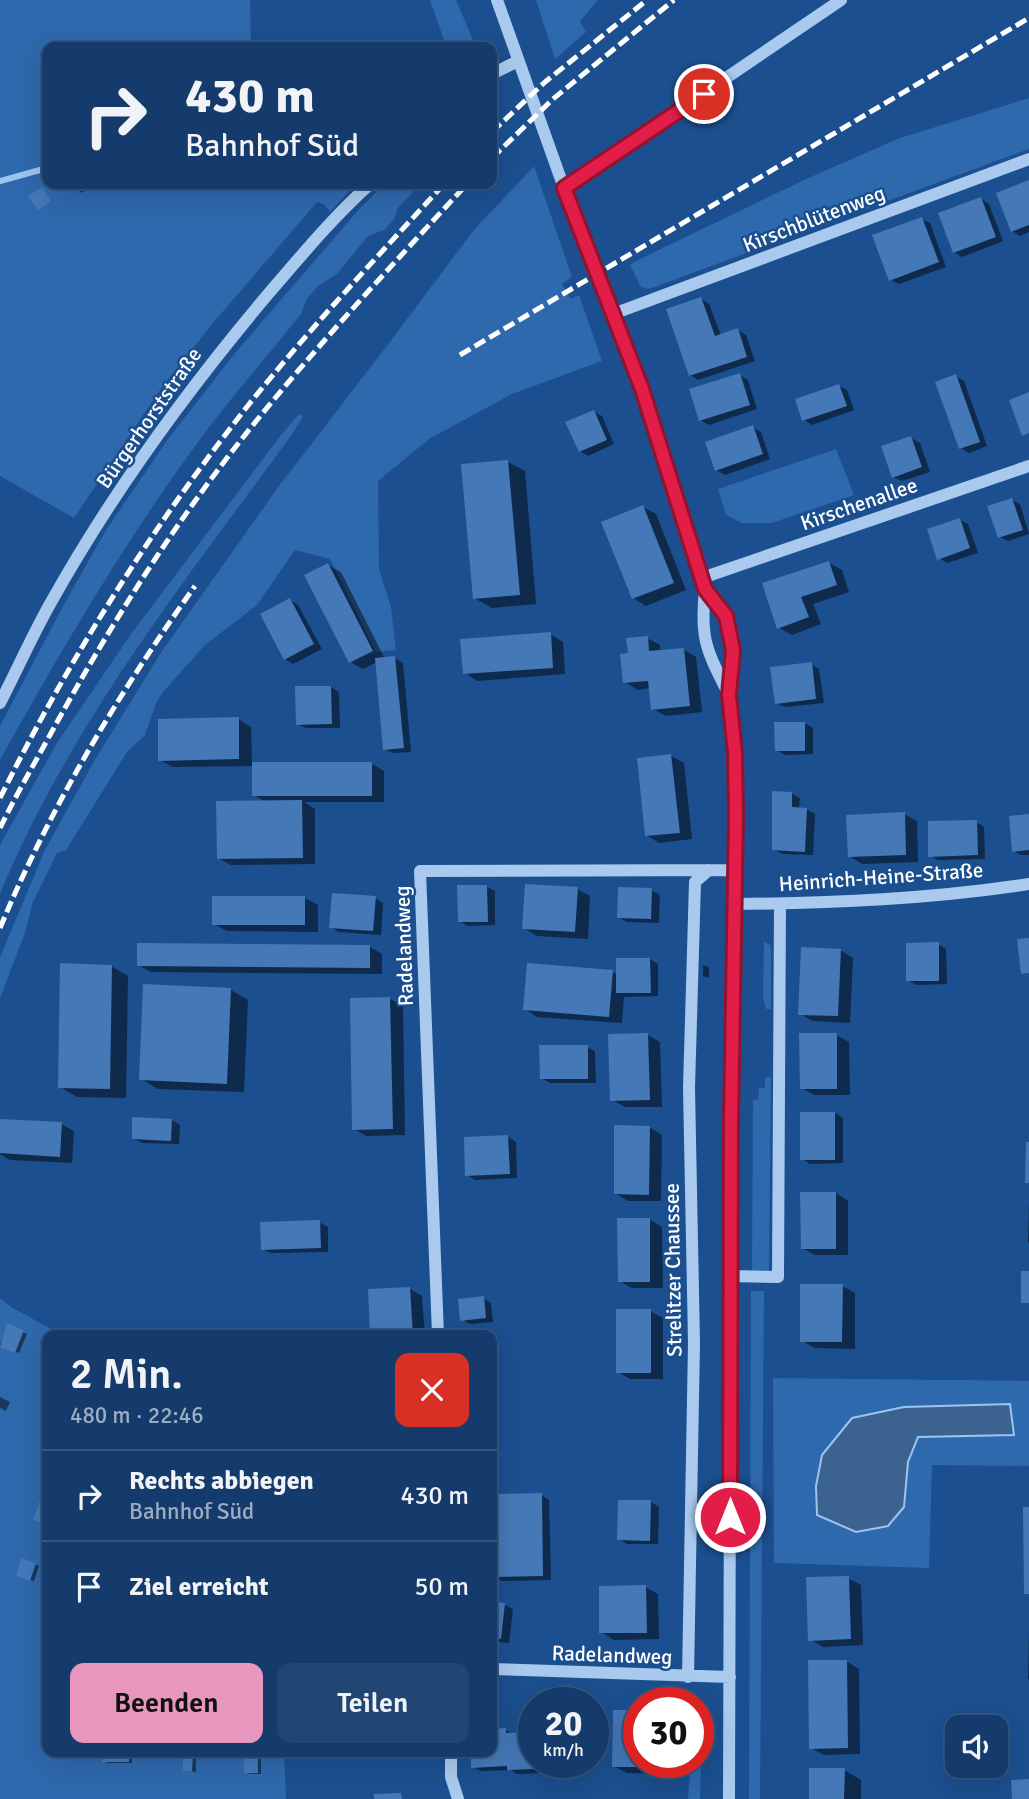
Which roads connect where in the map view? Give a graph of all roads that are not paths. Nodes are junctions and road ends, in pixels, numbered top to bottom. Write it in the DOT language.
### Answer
graph roads {
  1 [pos="497,0"];
  2 [pos="841,0"];
  3 [pos="518,61"];
  4 [pos="497,72"];
  5 [pos="1029,159"];
  6 [pos="564,188"];
  7 [pos="365,189"];
  8 [pos="613,314"];
  9 [pos="1029,466"];
  10 [pos="703,584"];
  11 [pos="729,695"];
  12 [pos="0,703"];
  13 [pos="709,870"];
  14 [pos="736,870"];
  15 [pos="1029,884"];
  16 [pos="735,904"];
  17 [pos="780,904"];
  18 [pos="732,1276"];
  19 [pos="438,1330"];
  20 [pos="497,1669"];
  21 [pos="688,1677"];
  22 [pos="730,1677"];
  23 [pos="451,1757"];
  24 [pos="458,1799"];
  25 [pos="729,1799"];
  1 -- 3 [label="street"];
  2 -- 6 [label="street"];
  3 -- 4 [label="street"];
  3 -- 6 [label="street"];
  5 -- 8 [label="street, Kirschblütenweg"];
  6 -- 8 [label="street"];
  7 -- 12 [label="street, Bürgerhorststraße"];
  8 -- 10 [label="street"];
  9 -- 10 [label="street, Kirschenallee"];
  10 -- 11 [label="street"];
  10 -- 11 [label="street"];
  11 -- 14 [label="street"];
  13 -- 14 [label="street, Radelandweg"];
  13 -- 19 [label="street, Radelandweg"];
  13 -- 21 [label="street, Strelitzer Chaussee"];
  14 -- 16 [label="street"];
  15 -- 17 [label="street, Heinrich-Heine-Straße"];
  16 -- 17 [label="street, Heinrich-Heine-Straße"];
  16 -- 18 [label="street"];
  17 -- 18 [label="street"];
  18 -- 22 [label="street"];
  20 -- 21 [label="street, Radelandweg"];
  21 -- 22 [label="street, Radelandweg"];
  22 -- 25 [label="street"];
  23 -- 24 [label="street"];
}
